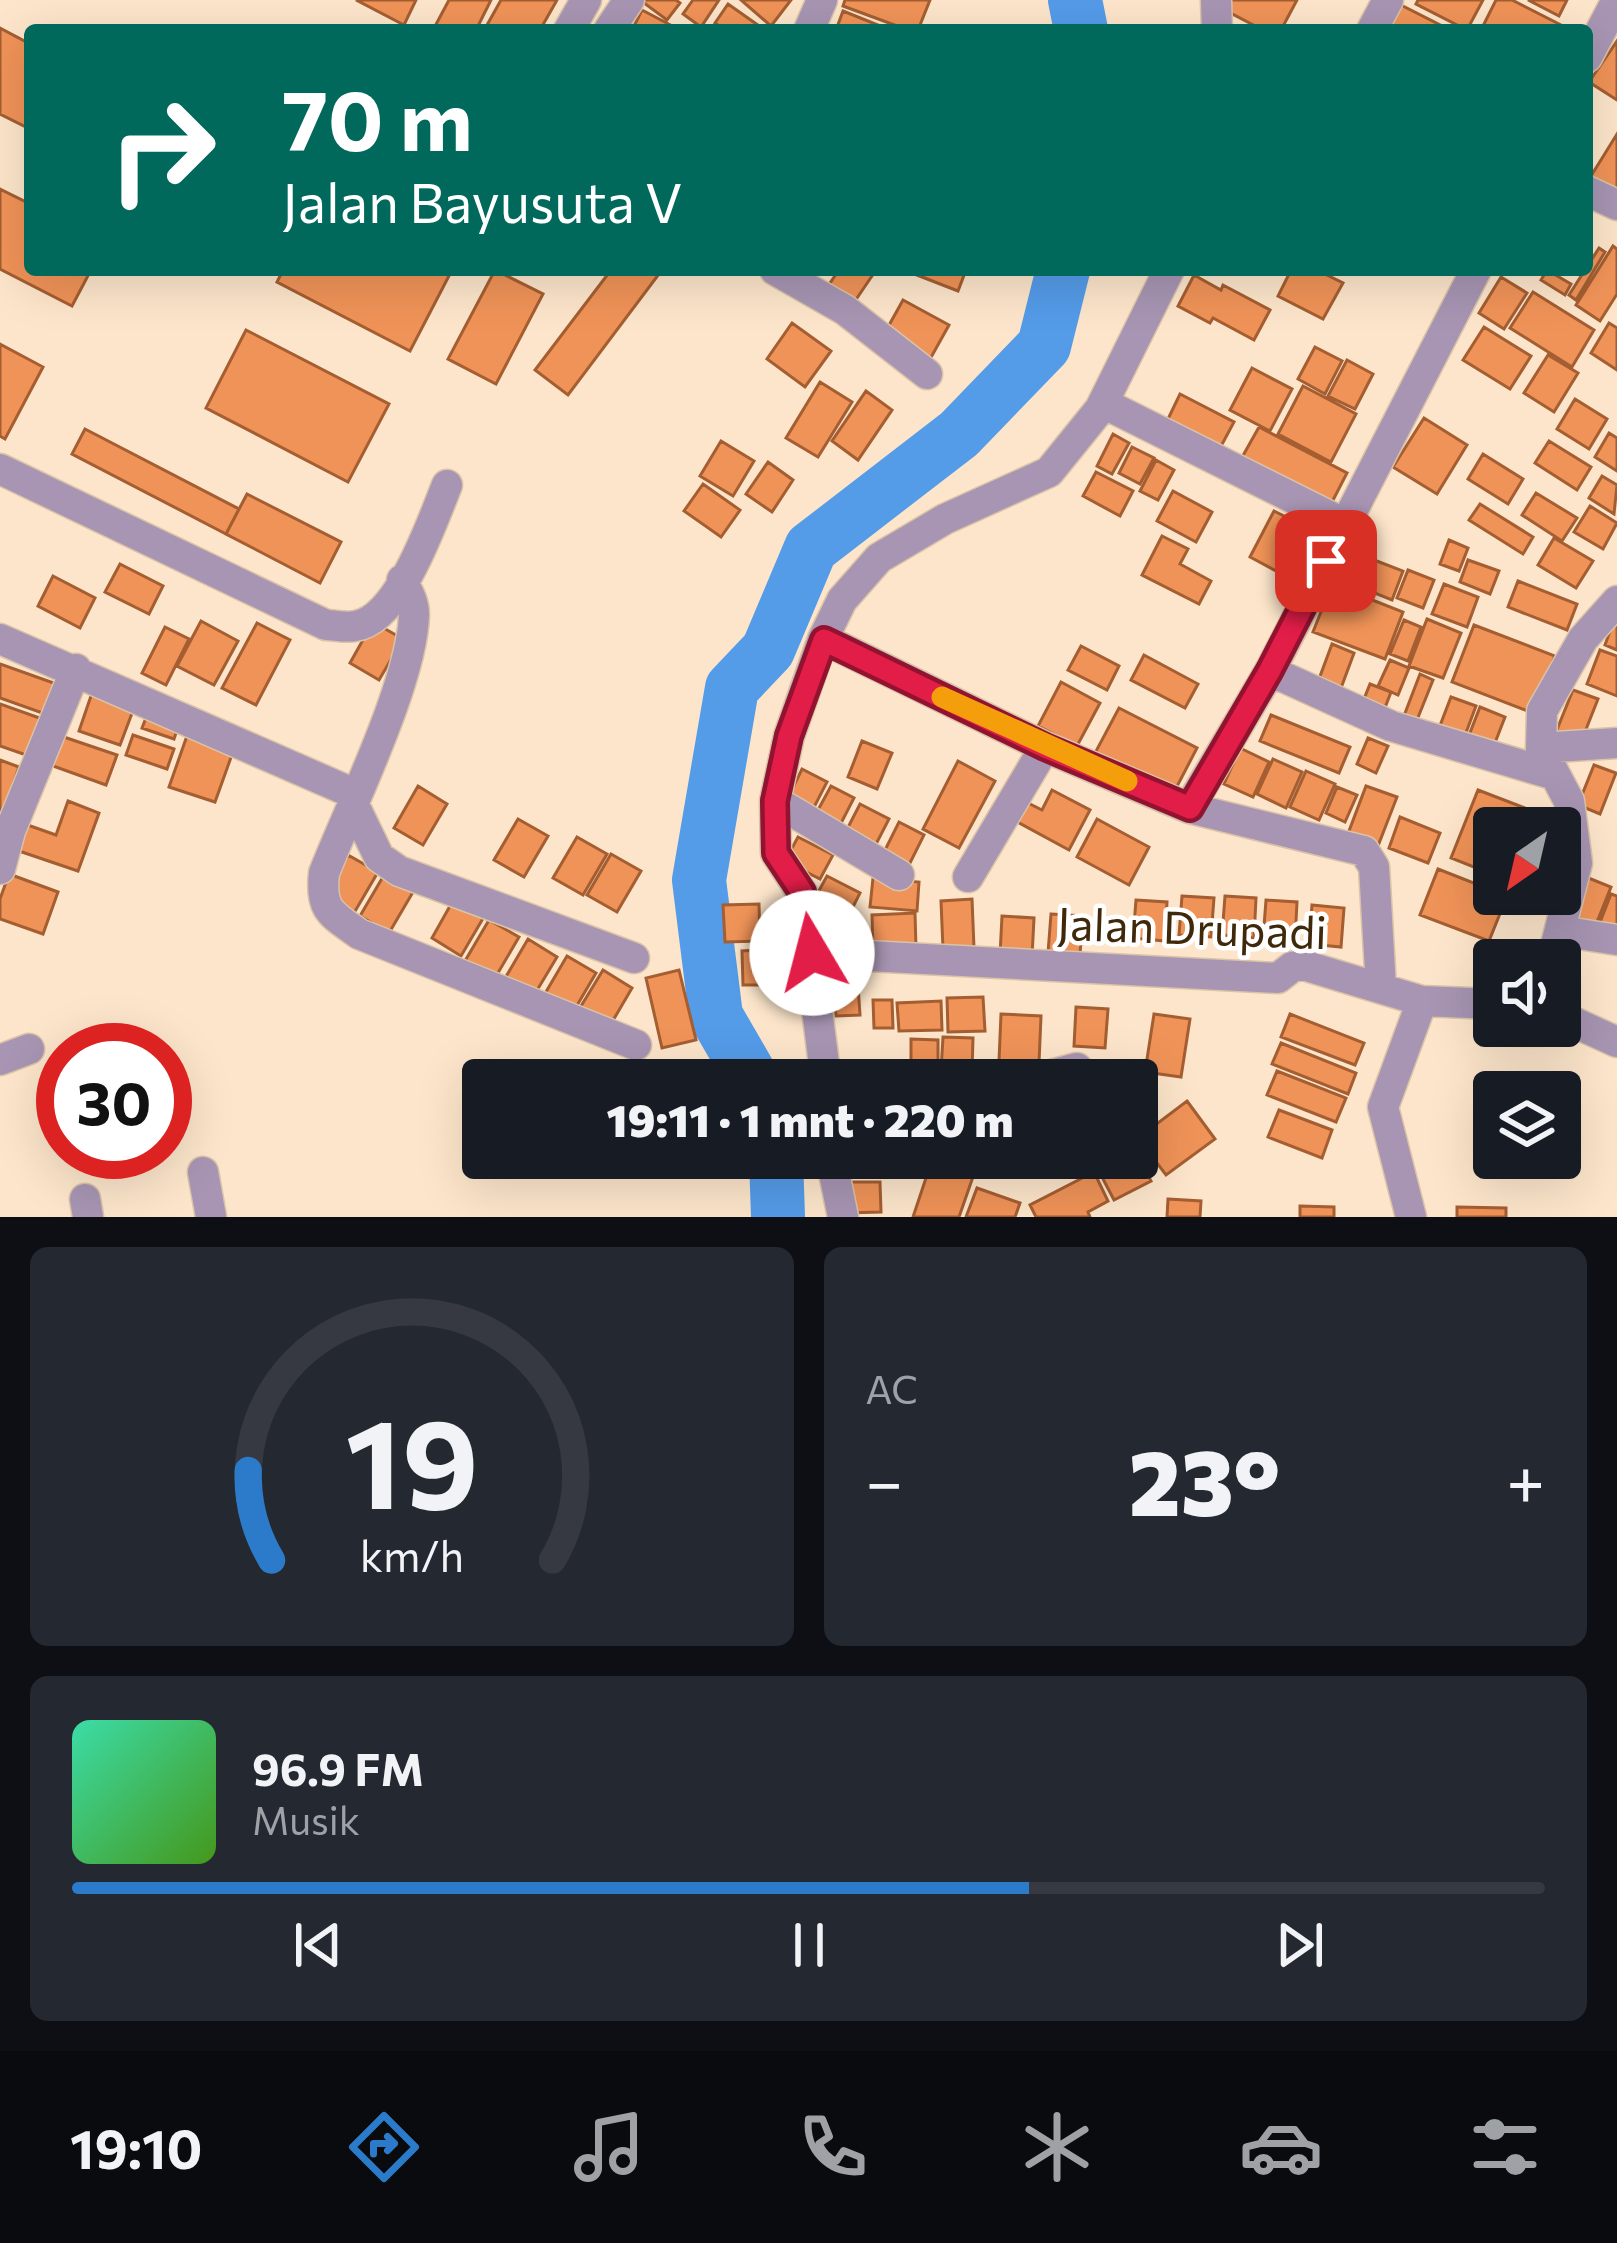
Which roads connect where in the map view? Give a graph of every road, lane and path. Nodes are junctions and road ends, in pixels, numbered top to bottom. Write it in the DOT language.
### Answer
graph roads {
  1 [pos="1617,0"];
  2 [pos="1593,46"];
  3 [pos="785,276"];
  4 [pos="1166,276"];
  5 [pos="1473,276"];
  6 [pos="927,374"];
  7 [pos="1103,403"];
  8 [pos="0,469"];
  9 [pos="447,484"];
  10 [pos="1345,524"];
  11 [pos="402,580"];
  12 [pos="1617,601"];
  13 [pos="0,640"];
  14 [pos="824,640"];
  15 [pos="76,669"];
  16 [pos="1270,670"];
  17 [pos="1617,743"];
  18 [pos="1045,747"];
  19 [pos="1548,762"];
  20 [pos="354,798"];
  21 [pos="775,801"];
  22 [pos="1190,808"];
  23 [pos="0,868"];
  24 [pos="899,875"];
  25 [pos="968,878"];
  26 [pos="1558,939"];
  27 [pos="1617,940"];
  28 [pos="1581,944"];
  29 [pos="812,953"];
  30 [pos="634,958"];
  31 [pos="1381,988"];
  32 [pos="1422,1001"];
  33 [pos="1473,1003"];
  34 [pos="1581,1026"];
  35 [pos="1617,1042"];
  36 [pos="636,1046"];
  37 [pos="824,1059"];
  38 [pos="203,1172"];
  39 [pos="835,1179"];
  40 [pos="211,1217"];
  41 [pos="843,1217"];
  42 [pos="1411,1217"];
  1 -- 2 [label="street"];
  3 -- 6 [label="street"];
  4 -- 7 [label="street"];
  5 -- 10 [label="street"];
  7 -- 10 [label="street"];
  7 -- 14 [label="street"];
  8 -- 11 [label="street"];
  9 -- 11 [label="street"];
  10 -- 16 [label="street"];
  11 -- 20 [label="street"];
  12 -- 19 [label="street"];
  13 -- 15 [label="street"];
  14 -- 18 [label="street"];
  14 -- 21 [label="street"];
  15 -- 20 [label="street"];
  15 -- 23 [label="street"];
  16 -- 19 [label="street"];
  16 -- 22 [label="street"];
  17 -- 19 [label="street"];
  18 -- 22 [label="street"];
  18 -- 25 [label="street"];
  19 -- 26 [label="street"];
  20 -- 30 [label="street"];
  20 -- 36 [label="street"];
  21 -- 24 [label="street"];
  21 -- 29 [label="street"];
  22 -- 31 [label="street"];
  27 -- 28 [label="street"];
  29 -- 31 [label="street, Jalan Drupadi"];
  29 -- 37 [label="street"];
  31 -- 32 [label="street, Jalan Drupadi"];
  32 -- 33 [label="street, Jalan Drupadi"];
  32 -- 42 [label="street"];
  34 -- 35 [label="street"];
  38 -- 40 [label="street"];
  39 -- 41 [label="street"];
}
